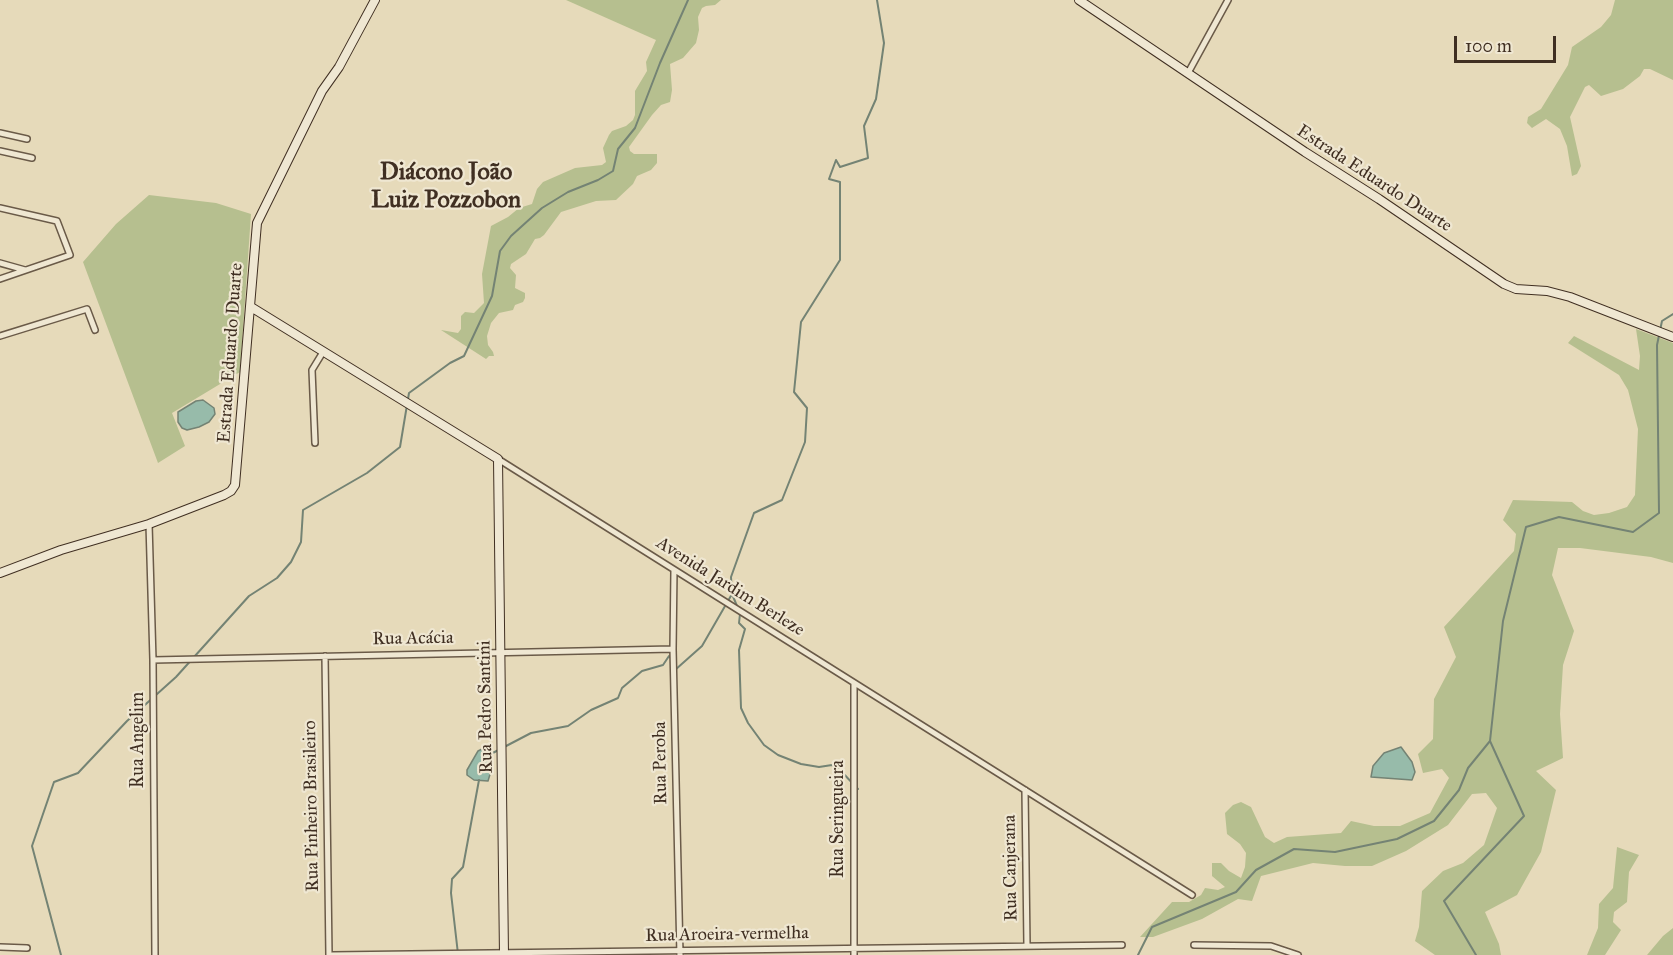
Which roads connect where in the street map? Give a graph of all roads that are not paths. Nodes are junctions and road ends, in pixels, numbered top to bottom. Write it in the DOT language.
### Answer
graph roads {
  1 [pos="375,0"];
  2 [pos="1079,0"];
  3 [pos="1228,0"];
  4 [pos="1188,73"];
  5 [pos="0,133"];
  6 [pos="27,139"];
  7 [pos="0,151"];
  8 [pos="32,158"];
  9 [pos="0,208"];
  10 [pos="0,263"];
  11 [pos="26,270"];
  12 [pos="0,279"];
  13 [pos="251,307"];
  14 [pos="95,330"];
  15 [pos="0,336"];
  16 [pos="1673,337"];
  17 [pos="323,352"];
  18 [pos="315,443"];
  19 [pos="498,459"];
  20 [pos="149,524"];
  21 [pos="674,570"];
  22 [pos="0,573"];
  23 [pos="673,649"];
  24 [pos="500,652"];
  25 [pos="325,656"];
  26 [pos="153,660"];
  27 [pos="854,683"];
  28 [pos="1025,790"];
  29 [pos="1192,895"];
  30 [pos="1122,945"];
  31 [pos="1194,945"];
  32 [pos="1027,946"];
  33 [pos="0,947"];
  34 [pos="27,948"];
  35 [pos="854,952"];
  36 [pos="680,953"];
  37 [pos="504,954"];
  38 [pos="155,955"];
  39 [pos="331,955"];
  40 [pos="1298,955"];
  1 -- 13 [label="street, Estrada Eduardo Duarte"];
  2 -- 4 [label="street, Estrada Eduardo Duarte"];
  3 -- 4 [label="street"];
  4 -- 16 [label="street, Estrada Eduardo Duarte"];
  5 -- 6 [label="street"];
  7 -- 8 [label="street"];
  9 -- 11 [label="street"];
  10 -- 11 [label="street"];
  11 -- 12 [label="street"];
  13 -- 17 [label="street, Avenida Jardim Berleze"];
  13 -- 20 [label="street, Estrada Eduardo Duarte"];
  14 -- 15 [label="street"];
  17 -- 18 [label="street"];
  17 -- 19 [label="street, Avenida Jardim Berleze"];
  19 -- 21 [label="street, Avenida Jardim Berleze"];
  19 -- 24 [label="street, Rua Pedro Santini"];
  20 -- 22 [label="street, Estrada Eduardo Duarte"];
  20 -- 26 [label="street, Rua Angelim"];
  21 -- 23 [label="street, Rua Peroba"];
  21 -- 27 [label="street, Avenida Jardim Berleze"];
  23 -- 24 [label="street, Rua Acácia"];
  23 -- 36 [label="street, Rua Peroba"];
  24 -- 25 [label="street, Rua Acácia"];
  24 -- 37 [label="street, Rua Pedro Santini"];
  25 -- 26 [label="street, Rua Acácia"];
  25 -- 39 [label="street, Rua Pinheiro Brasileiro"];
  26 -- 38 [label="street, Rua Angelim"];
  27 -- 28 [label="street, Avenida Jardim Berleze"];
  27 -- 35 [label="street, Rua Seringueira"];
  28 -- 29 [label="street, Avenida Jardim Berleze"];
  28 -- 32 [label="street, Rua Canjerana"];
  30 -- 32 [label="street, Rua Aroeira-vermelha"];
  31 -- 40 [label="street"];
  32 -- 35 [label="street, Rua Aroeira-vermelha"];
  33 -- 34 [label="street"];
  35 -- 36 [label="street, Rua Aroeira-vermelha"];
  36 -- 37 [label="street, Rua Aroeira-vermelha"];
  37 -- 39 [label="street, Rua Aroeira-vermelha"];
}
